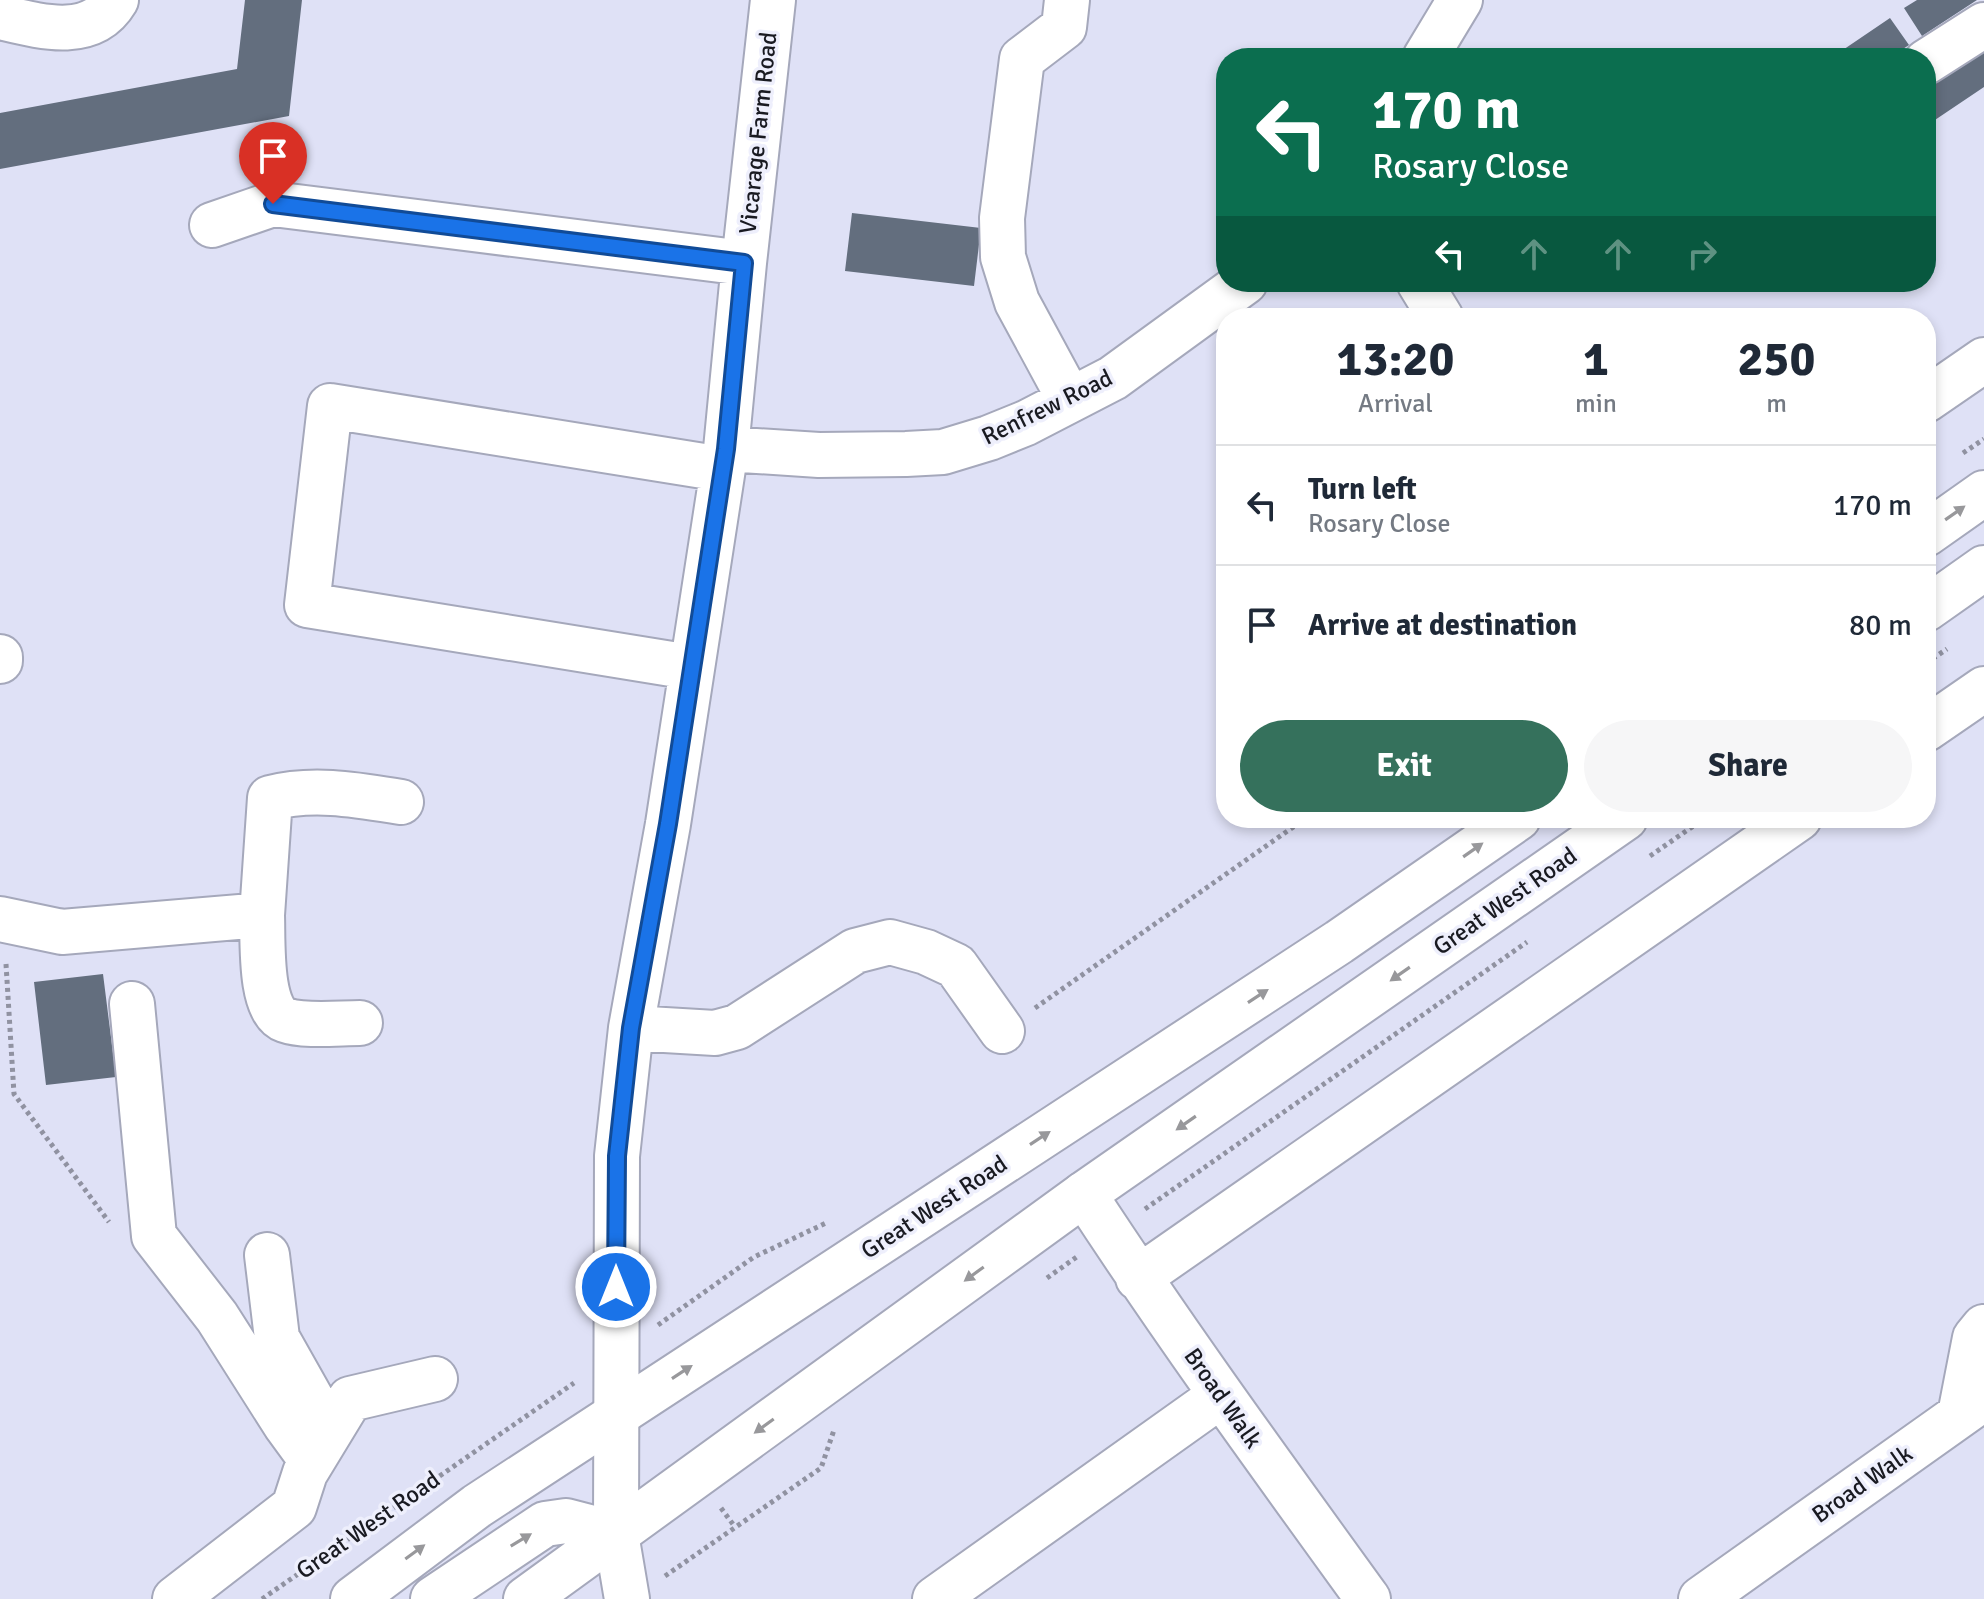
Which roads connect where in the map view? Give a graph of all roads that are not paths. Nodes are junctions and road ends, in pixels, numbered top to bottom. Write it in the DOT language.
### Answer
graph roads {
  1 [pos="116,0"];
  2 [pos="773,0"];
  3 [pos="1067,0"];
  4 [pos="1460,0"];
  5 [pos="0,17"];
  6 [pos="1984,25"];
  7 [pos="1431,48"];
  8 [pos="1936,56"];
  9 [pos="212,225"];
  10 [pos="744,263"];
  11 [pos="1231,292"];
  12 [pos="1984,360"];
  13 [pos="1936,393"];
  14 [pos="1070,400"];
  15 [pos="724,459"];
  16 [pos="1984,493"];
  17 [pos="1936,527"];
  18 [pos="1984,568"];
  19 [pos="1936,602"];
  20 [pos="690,667"];
  21 [pos="1984,689"];
  22 [pos="1936,722"];
  23 [pos="401,802"];
  24 [pos="1504,828"];
  25 [pos="1611,828"];
  26 [pos="1785,828"];
  27 [pos="262,915"];
  28 [pos="0,919"];
  29 [pos="132,1004"];
  30 [pos="360,1023"];
  31 [pos="631,1028"];
  32 [pos="1002,1031"];
  33 [pos="1084,1194"];
  34 [pos="267,1255"];
  35 [pos="1138,1278"];
  36 [pos="1984,1327"];
  37 [pos="435,1379"];
  38 [pos="1220,1396"];
  39 [pos="1972,1406"];
  40 [pos="617,1415"];
  41 [pos="315,1455"];
  42 [pos="616,1534"];
  43 [pos="644,1589"];
  44 [pos="193,1594"];
  45 [pos="353,1599"];
  46 [pos="433,1599"];
  47 [pos="526,1599"];
  48 [pos="935,1599"];
  49 [pos="1368,1599"];
  50 [pos="1701,1599"];
  1 -- 5 [label="main road"];
  2 -- 10 [label="main road, Vicarage Farm Road"];
  3 -- 14 [label="main road"];
  4 -- 7 [label="main road"];
  6 -- 8 [label="main road"];
  9 -- 10 [label="main road"];
  10 -- 15 [label="main road, Vicarage Farm Road"];
  11 -- 14 [label="main road, Renfrew Road"];
  12 -- 13 [label="main road"];
  14 -- 15 [label="main road, Renfrew Road"];
  15 -- 20 [label="main road, Vicarage Farm Road"];
  15 -- 20 [label="main road, Renfrew Road"];
  17 -- 16 [label="main road, one-way"];
  18 -- 19 [label="main road"];
  20 -- 31 [label="main road, Vicarage Farm Road"];
  21 -- 22 [label="main road"];
  23 -- 27 [label="main road"];
  40 -- 24 [label="main road, Great West Road, one-way"];
  25 -- 33 [label="main road, Great West Road, one-way"];
  26 -- 35 [label="main road"];
  27 -- 28 [label="main road"];
  27 -- 30 [label="main road"];
  29 -- 41 [label="main road"];
  31 -- 32 [label="main road"];
  31 -- 40 [label="main road, Vicarage Farm Road"];
  33 -- 35 [label="main road, Broad Walk"];
  33 -- 42 [label="main road, Great West Road, one-way"];
  34 -- 41 [label="main road"];
  35 -- 38 [label="main road, Broad Walk"];
  36 -- 39 [label="main road"];
  37 -- 41 [label="main road"];
  38 -- 48 [label="main road"];
  38 -- 49 [label="main road, Broad Walk"];
  39 -- 50 [label="main road, Broad Walk"];
  40 -- 42 [label="main road, Vicarage Farm Road"];
  45 -- 40 [label="main road, Great West Road, one-way"];
  41 -- 44 [label="main road"];
  42 -- 43 [label="main road, Vicarage Farm Road"];
  46 -- 42 [label="main road, one-way"];
  42 -- 47 [label="main road, Great West Road"];
}
